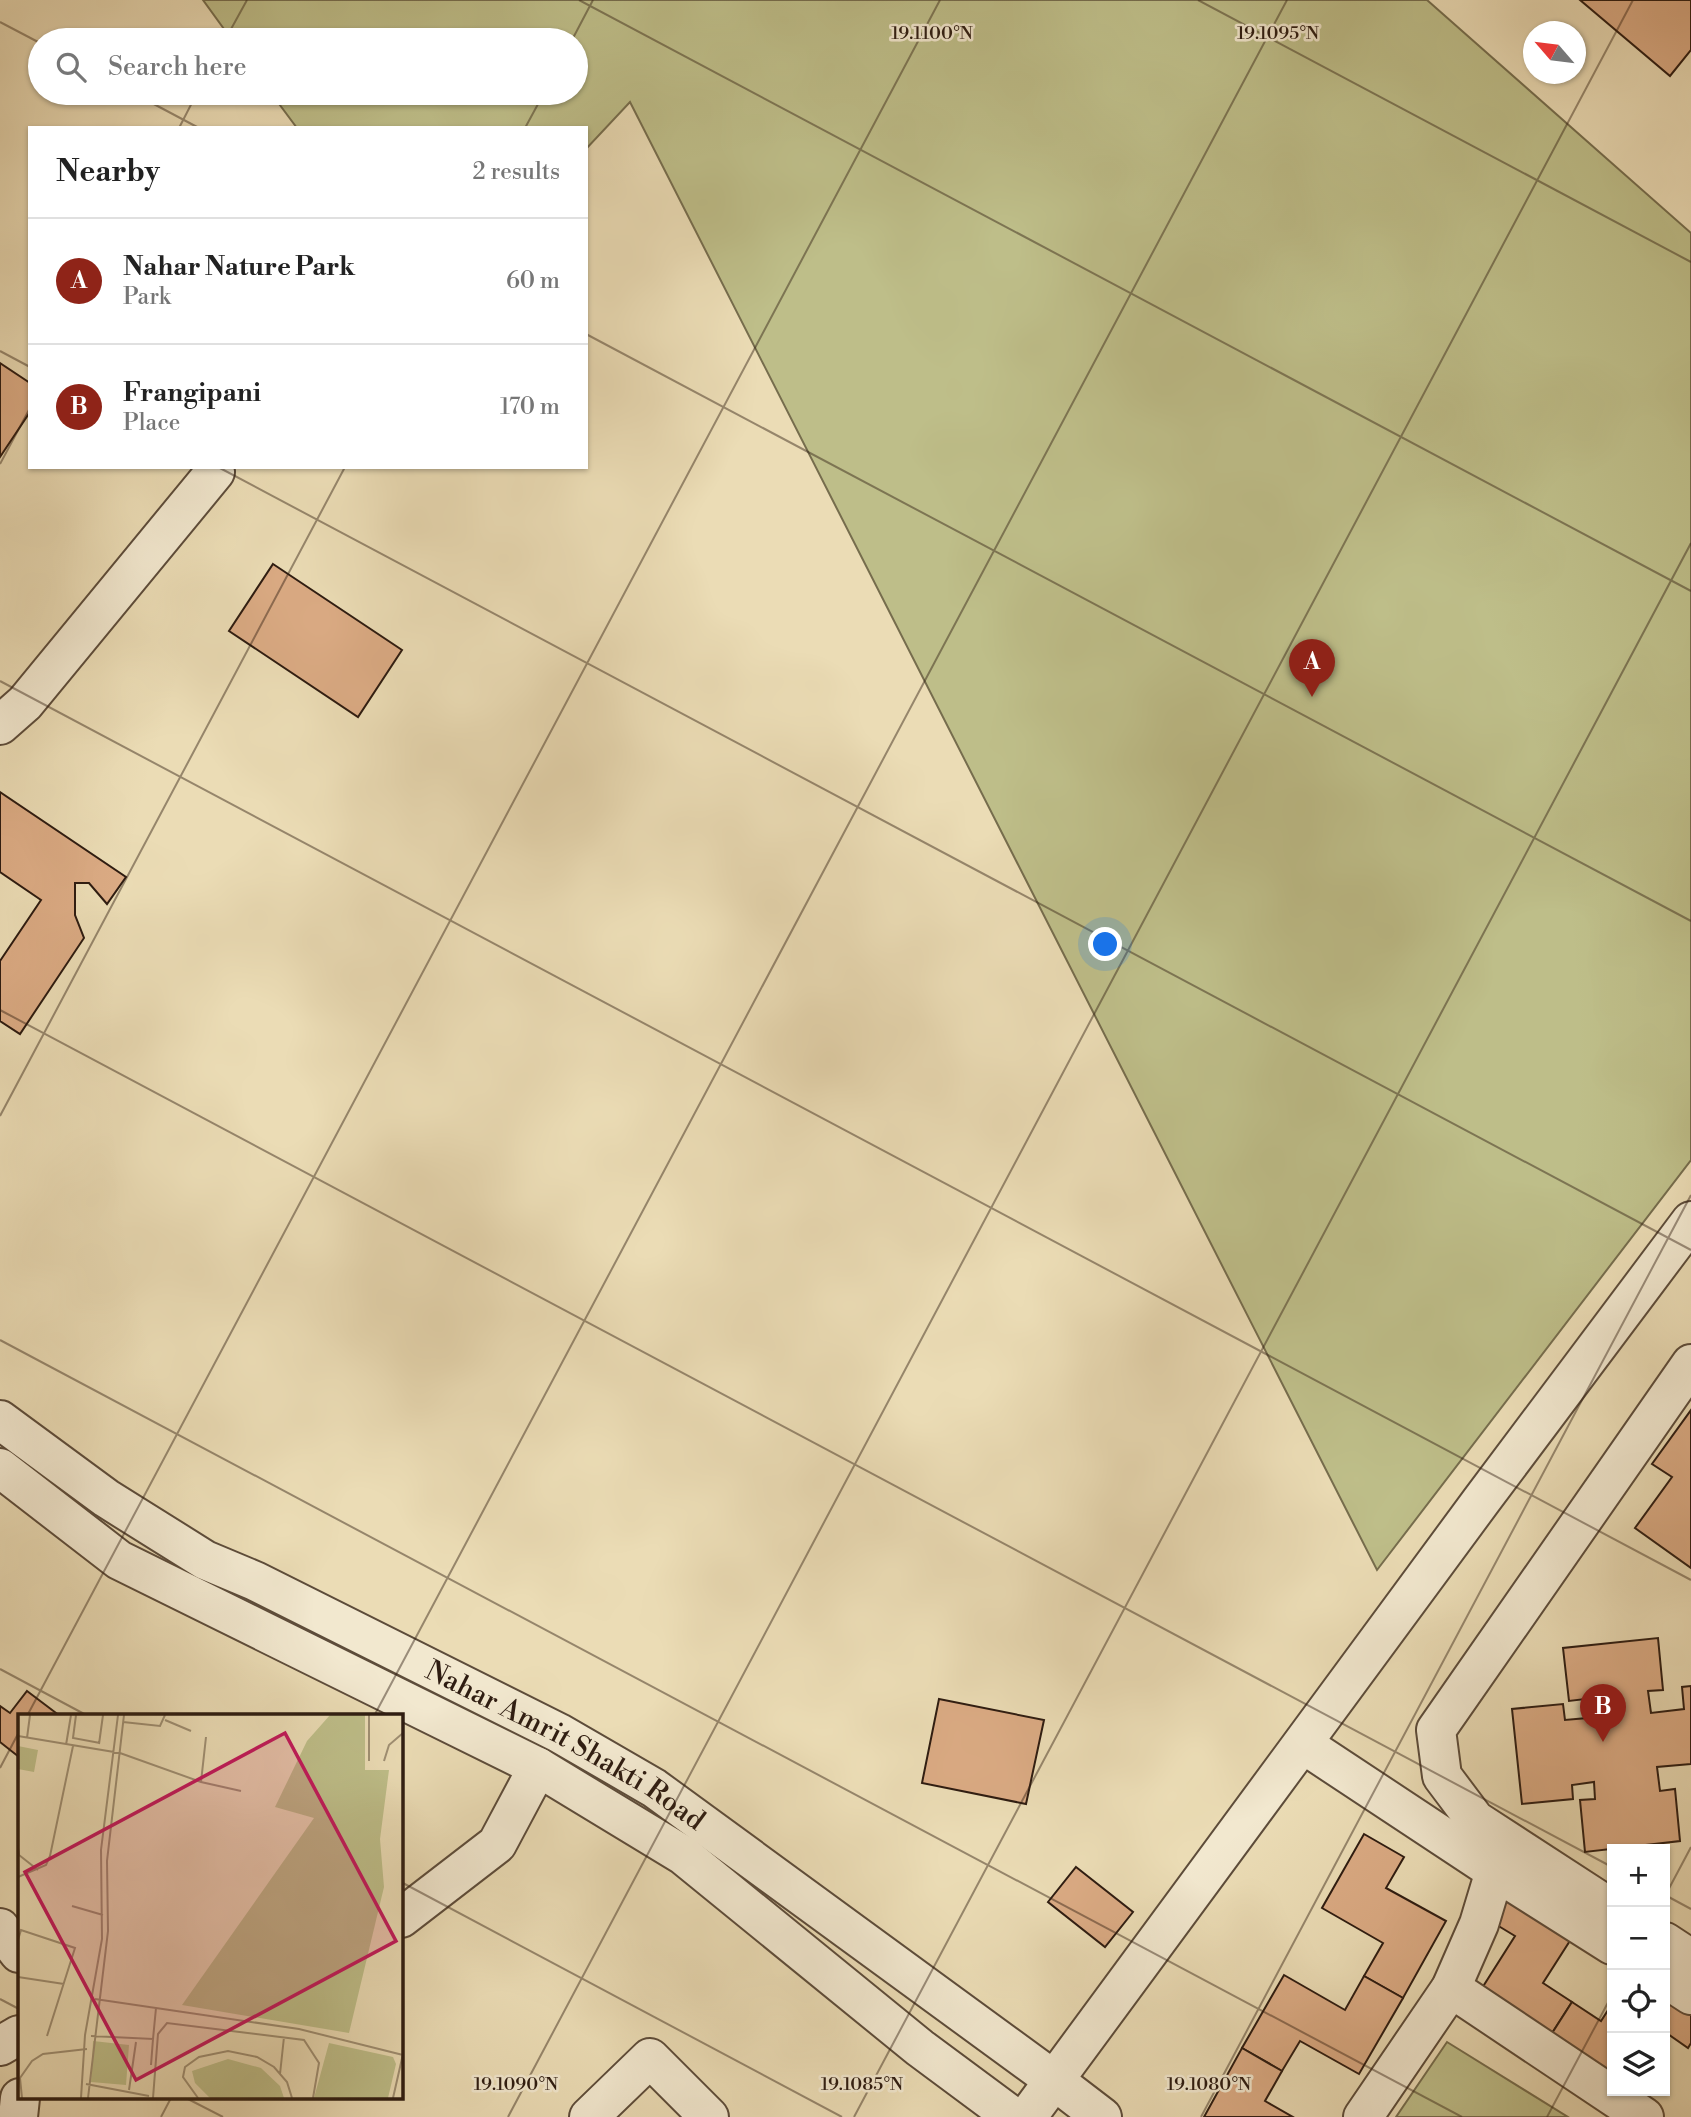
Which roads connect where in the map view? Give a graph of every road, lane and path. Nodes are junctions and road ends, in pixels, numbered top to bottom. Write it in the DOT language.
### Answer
graph roads {
  1 [pos="215,472"];
  2 [pos="8,704"];
  3 [pos="1685,1242"];
  4 [pos="1691,1364"];
  5 [pos="0,1420"];
  6 [pos="0,1468"];
  7 [pos="205,1560"];
  8 [pos="186,1593"];
  9 [pos="1303,1744"];
  10 [pos="538,1767"];
  11 [pos="1495,1871"];
  12 [pos="1609,1907"];
  13 [pos="402,1917"];
  14 [pos="0,1928"];
  15 [pos="1607,1942"];
  16 [pos="1670,1945"];
  17 [pos="18,1952"];
  18 [pos="1691,1959"];
  19 [pos="1670,1981"];
  20 [pos="1451,1987"];
  21 [pos="1691,1995"];
  22 [pos="18,2036"];
  23 [pos="0,2046"];
  24 [pos="1055,2081"];
  25 [pos="589,2117"];
  26 [pos="709,2117"];
  27 [pos="1013,2117"];
  28 [pos="1027,2117"];
  29 [pos="1102,2117"];
  30 [pos="1363,2117"];
  31 [pos="1644,2117"];
  1 -- 2 [label="street"];
  3 -- 9 [label="street"];
  4 -- 12 [label="street"];
  5 -- 7 [label="street, Nahar Amrit Shakti Road"];
  6 -- 8 [label="street, Nahar Amrit Shakti Road"];
  7 -- 8 [label="street"];
  7 -- 24 [label="street, Nahar Amrit Shakti Road"];
  8 -- 10 [label="street, Nahar Amrit Shakti Road"];
  9 -- 11 [label="street"];
  9 -- 24 [label="street"];
  10 -- 13 [label="street"];
  10 -- 27 [label="street, Nahar Amrit Shakti Road"];
  11 -- 15 [label="street"];
  11 -- 20 [label="street"];
  14 -- 17 [label="street"];
  16 -- 18 [label="street"];
  19 -- 21 [label="street"];
  20 -- 30 [label="street"];
  20 -- 31 [label="street"];
  22 -- 23 [label="street"];
  24 -- 28 [label="street"];
  24 -- 29 [label="street, Nahar Amrit Shakti Road"];
  25 -- 26 [label="street"];
}
